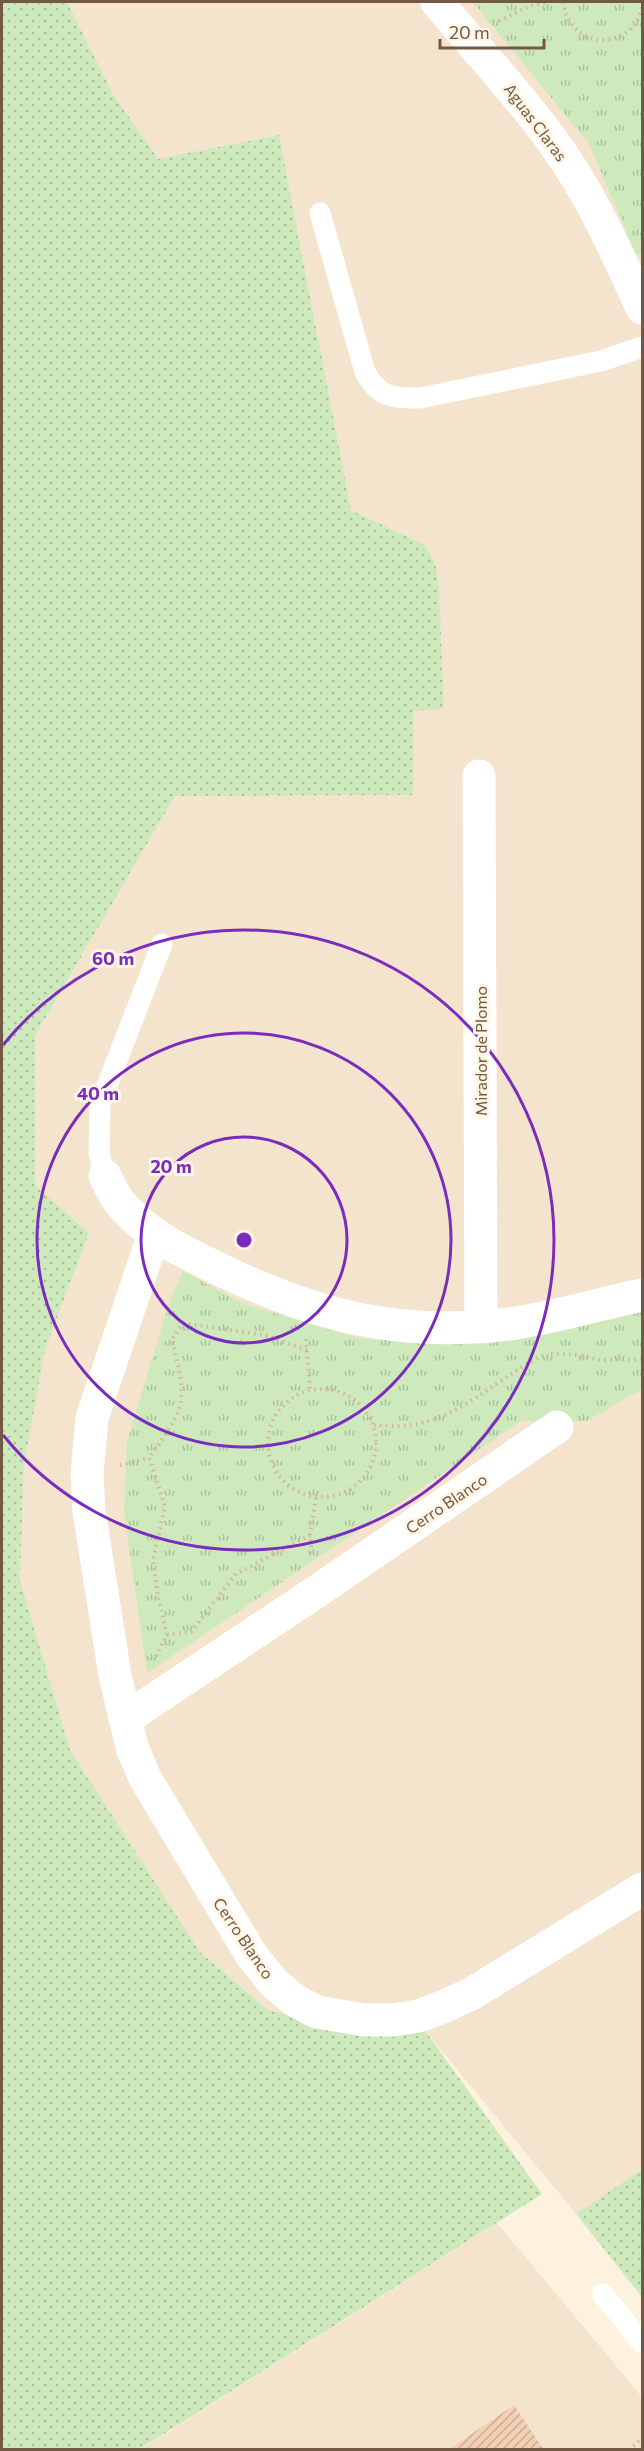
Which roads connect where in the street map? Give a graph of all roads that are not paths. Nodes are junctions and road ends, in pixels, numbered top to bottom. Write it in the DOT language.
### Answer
graph roads {
  1 [pos="437,2"];
  2 [pos="320,213"];
  3 [pos="630,261"];
  4 [pos="642,308"];
  5 [pos="642,347"];
  6 [pos="479,776"];
  7 [pos="162,944"];
  8 [pos="105,1176"];
  9 [pos="154,1234"];
  10 [pos="642,1295"];
  11 [pos="481,1326"];
  12 [pos="557,1427"];
  13 [pos="125,1719"];
  14 [pos="642,1889"];
  15 [pos="603,2294"];
  16 [pos="642,2343"];
  1 -- 3 [label="street, Aguas Claras"];
  2 -- 5 [label="lane"];
  3 -- 4 [label="street, Aguas Claras"];
  6 -- 11 [label="street, Mirador de Plomo"];
  7 -- 8 [label="lane"];
  8 -- 9 [label="street"];
  9 -- 11 [label="street"];
  9 -- 13 [label="street, Cerro Blanco"];
  10 -- 11 [label="street"];
  12 -- 13 [label="street, Cerro Blanco"];
  13 -- 14 [label="street, Cerro Blanco"];
  15 -- 16 [label="lane"];
}
